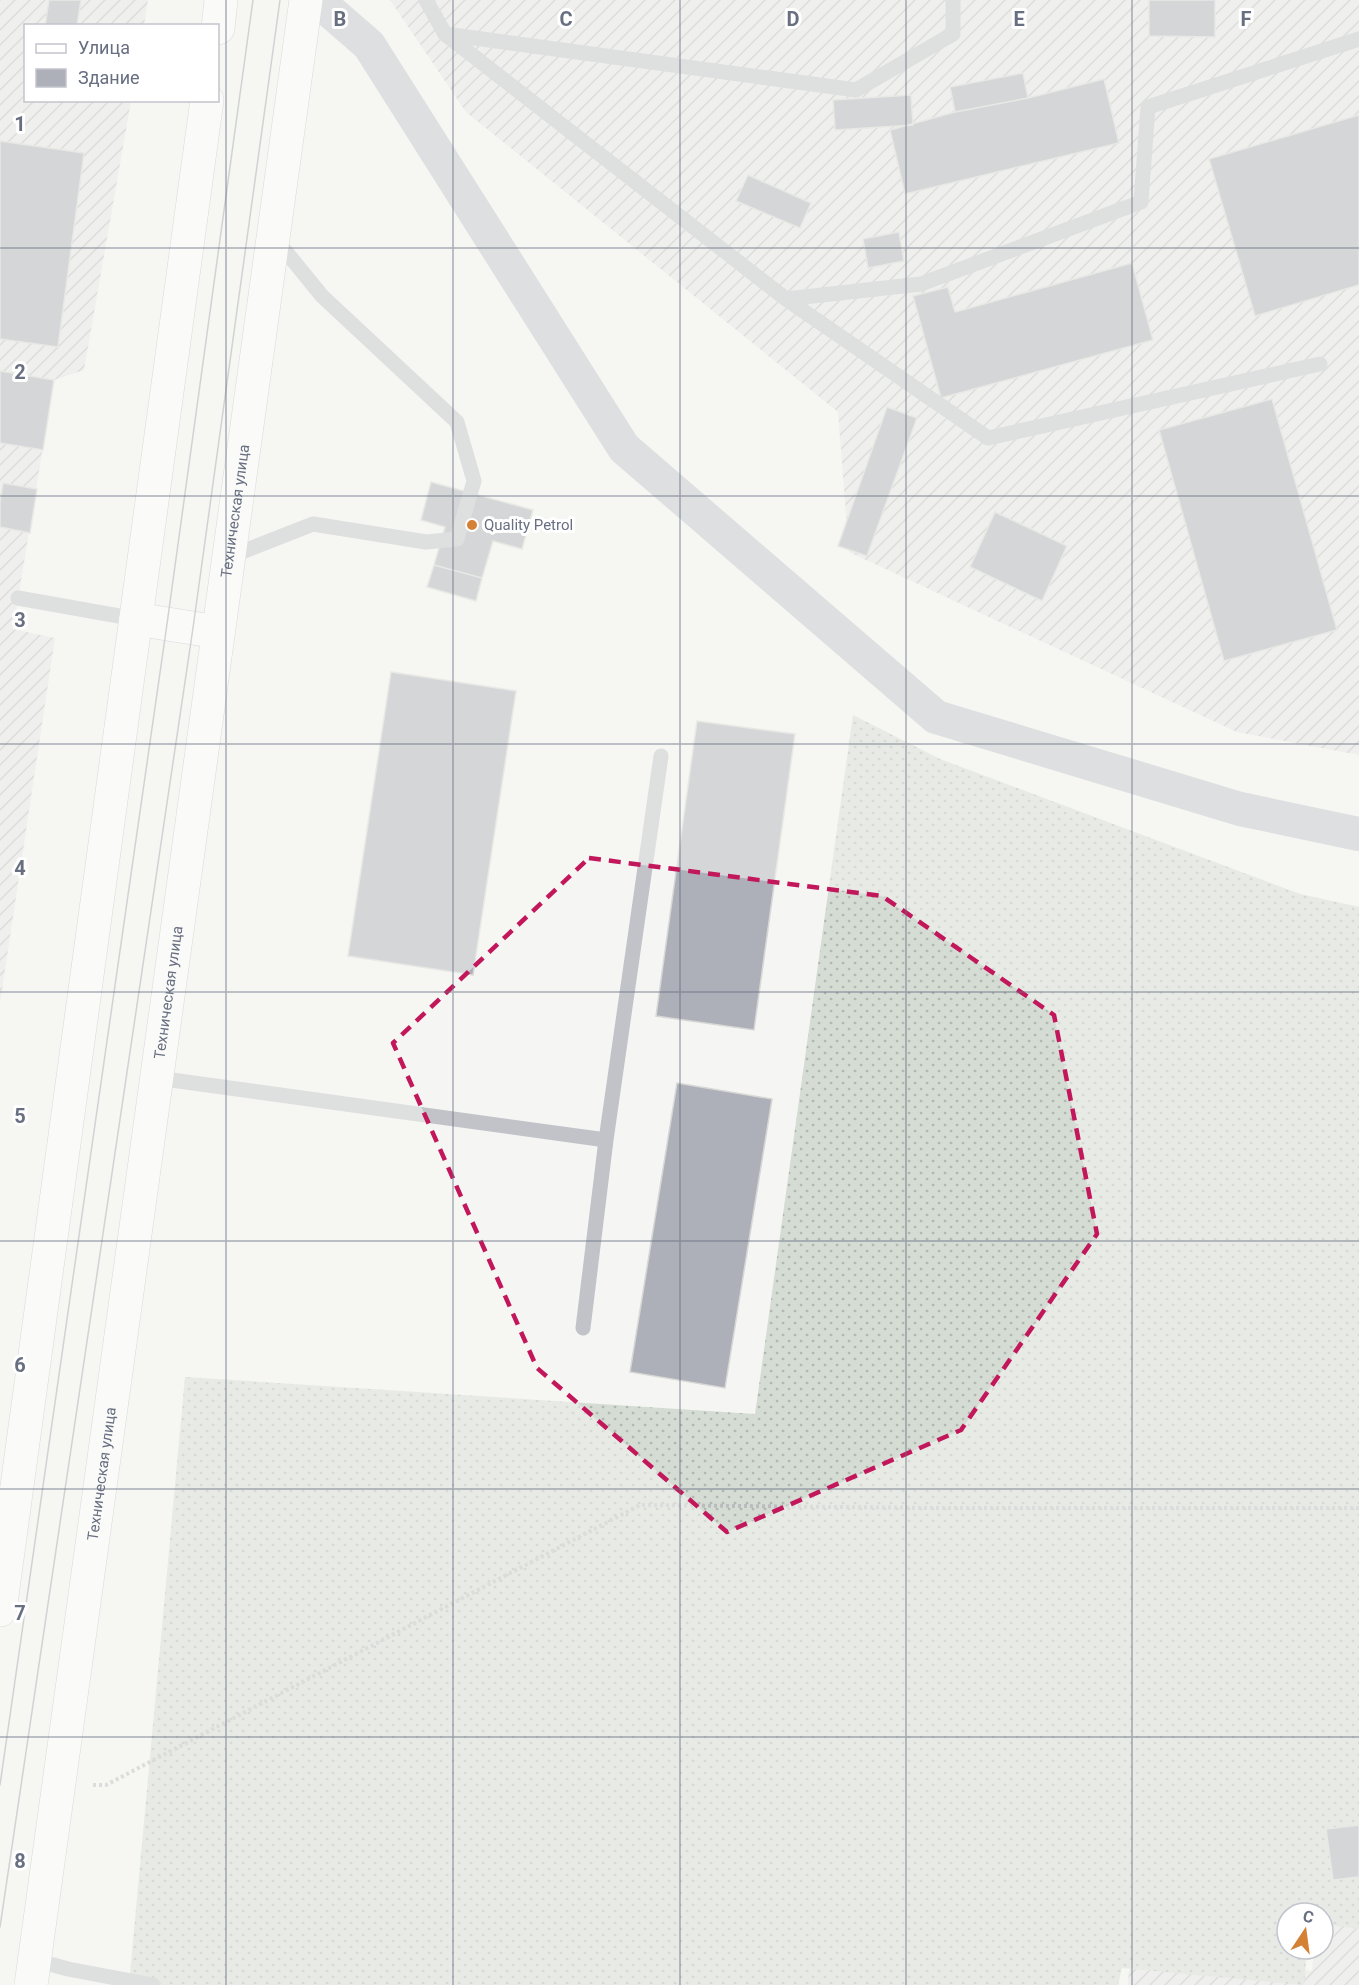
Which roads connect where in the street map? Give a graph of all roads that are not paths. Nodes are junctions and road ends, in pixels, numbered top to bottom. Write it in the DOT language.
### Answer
graph roads {
  1 [pos="306,0"];
  2 [pos="426,0"];
  3 [pos="953,0"];
  4 [pos="445,34"];
  5 [pos="1359,39"];
  6 [pos="207,102"];
  7 [pos="273,236"];
  8 [pos="786,299"];
  9 [pos="1320,364"];
  10 [pos="229,557"];
  11 [pos="18,598"];
  12 [pos="136,619"];
  13 [pos="219,632"];
  14 [pos="661,756"];
  15 [pos="157,1078"];
  16 [pos="606,1140"];
  17 [pos="583,1328"];
  18 [pos="0,1610"];
  19 [pos="33,1972"];
  20 [pos="153,1985"];
  1 -- 7 [label="main road, Техническая улица"];
  2 -- 4 [label="lane"];
  3 -- 4 [label="lane"];
  4 -- 8 [label="lane"];
  5 -- 8 [label="lane"];
  6 -- 12 [label="main road"];
  7 -- 10 [label="main road, Техническая улица"];
  7 -- 10 [label="lane"];
  8 -- 9 [label="lane"];
  10 -- 13 [label="main road, Техническая улица"];
  11 -- 12 [label="lane"];
  12 -- 13 [label="main road"];
  12 -- 18 [label="main road"];
  13 -- 15 [label="main road, Техническая улица"];
  14 -- 16 [label="lane"];
  15 -- 16 [label="lane"];
  15 -- 19 [label="main road, Техническая улица"];
  16 -- 17 [label="lane"];
  19 -- 20 [label="lane"];
}
